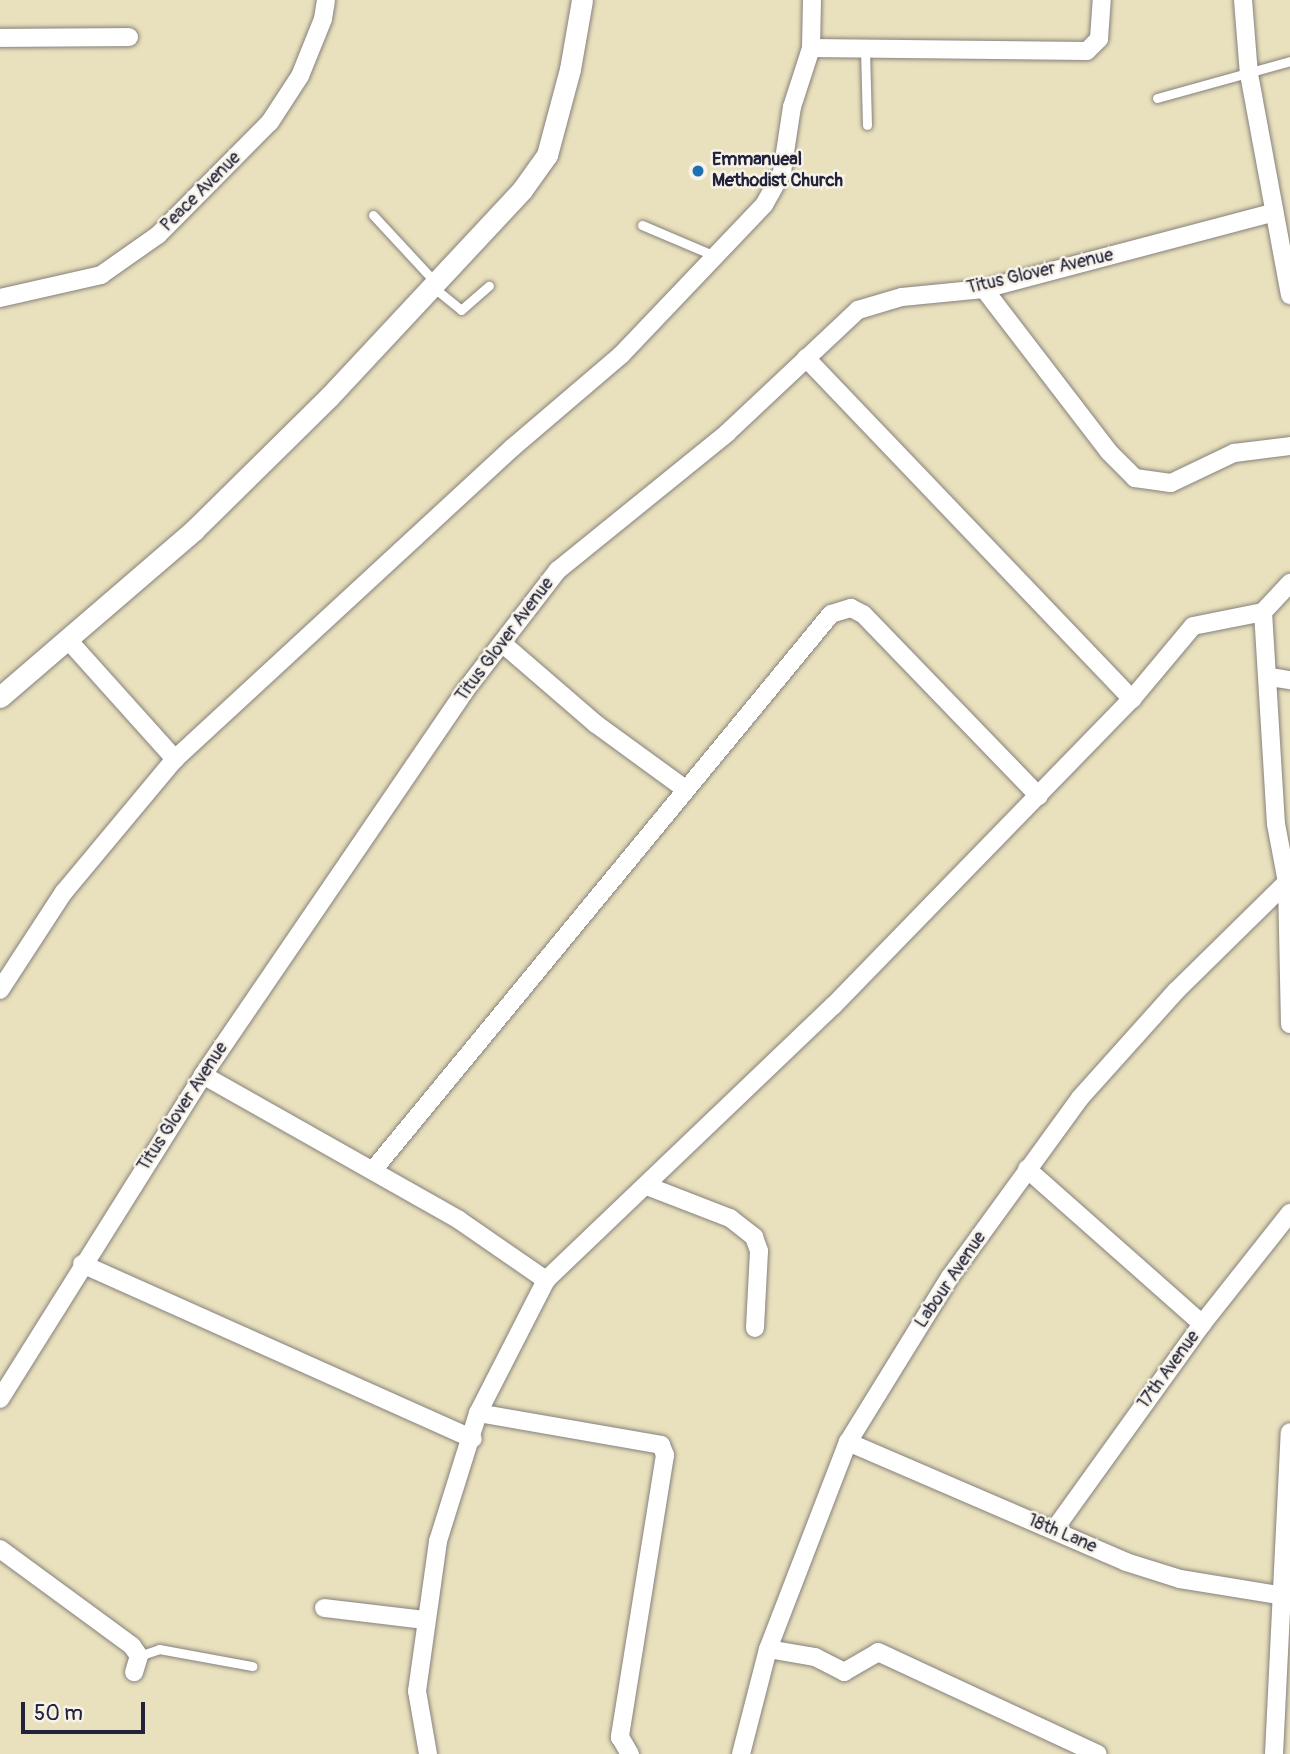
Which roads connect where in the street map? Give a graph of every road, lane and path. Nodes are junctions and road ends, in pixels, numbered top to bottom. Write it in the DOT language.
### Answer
graph roads {
  1 [pos="326,0"];
  2 [pos="582,0"];
  3 [pos="812,0"];
  4 [pos="1102,0"];
  5 [pos="1242,0"];
  6 [pos="129,37"];
  7 [pos="0,38"];
  8 [pos="811,48"];
  9 [pos="864,49"];
  10 [pos="1290,61"];
  11 [pos="1250,74"];
  12 [pos="1157,98"];
  13 [pos="867,125"];
  14 [pos="1272,213"];
  15 [pos="373,215"];
  16 [pos="642,225"];
  17 [pos="715,256"];
  18 [pos="435,285"];
  19 [pos="489,286"];
  20 [pos="984,289"];
  21 [pos="1290,295"];
  22 [pos="0,298"];
  23 [pos="806,358"];
  24 [pos="1290,446"];
  25 [pos="1290,583"];
  26 [pos="1262,611"];
  27 [pos="69,641"];
  28 [pos="502,643"];
  29 [pos="1270,677"];
  30 [pos="1290,680"];
  31 [pos="0,698"];
  32 [pos="1132,699"];
  33 [pos="175,759"];
  34 [pos="685,789"];
  35 [pos="1039,796"];
  36 [pos="1283,828"];
  37 [pos="1287,881"];
  38 [pos="0,990"];
  39 [pos="1290,1024"];
  40 [pos="203,1075"];
  41 [pos="374,1169"];
  42 [pos="1027,1169"];
  43 [pos="648,1186"];
  44 [pos="1290,1213"];
  45 [pos="82,1264"];
  46 [pos="546,1280"];
  47 [pos="1202,1324"];
  48 [pos="755,1328"];
  49 [pos="0,1399"];
  50 [pos="478,1413"];
  51 [pos="1290,1432"];
  52 [pos="473,1439"];
  53 [pos="848,1442"];
  54 [pos="1055,1530"];
  55 [pos="0,1549"];
  56 [pos="1287,1598"];
  57 [pos="324,1608"];
  58 [pos="424,1620"];
  59 [pos="768,1649"];
  60 [pos="136,1664"];
  61 [pos="252,1666"];
  62 [pos="428,1754"];
  63 [pos="630,1754"];
  64 [pos="741,1754"];
  65 [pos="1098,1754"];
  66 [pos="1274,1754"];
  1 -- 22 [label="street, Peace Avenue"];
  2 -- 18 [label="street"];
  3 -- 8 [label="street"];
  4 -- 9 [label="street"];
  5 -- 11 [label="street"];
  6 -- 7 [label="street"];
  8 -- 9 [label="street"];
  8 -- 17 [label="street"];
  9 -- 13 [label="lane"];
  10 -- 11 [label="lane"];
  11 -- 12 [label="lane"];
  11 -- 14 [label="street"];
  14 -- 20 [label="street, Titus Glover Avenue"];
  14 -- 21 [label="street"];
  15 -- 18 [label="lane"];
  16 -- 17 [label="lane"];
  17 -- 33 [label="street"];
  18 -- 19 [label="lane"];
  18 -- 27 [label="street"];
  20 -- 23 [label="street, Titus Glover Avenue"];
  20 -- 24 [label="street"];
  23 -- 28 [label="street, Titus Glover Avenue"];
  23 -- 32 [label="street"];
  25 -- 26 [label="street"];
  26 -- 29 [label="street"];
  26 -- 32 [label="street"];
  27 -- 31 [label="street"];
  27 -- 33 [label="street"];
  28 -- 34 [label="street"];
  28 -- 40 [label="street, Titus Glover Avenue"];
  29 -- 30 [label="street"];
  29 -- 36 [label="street"];
  32 -- 35 [label="street"];
  33 -- 38 [label="street"];
  34 -- 35 [label="street"];
  34 -- 41 [label="street"];
  35 -- 43 [label="street"];
  36 -- 37 [label="street"];
  37 -- 39 [label="street"];
  37 -- 42 [label="street, Labour Avenue"];
  40 -- 41 [label="street"];
  40 -- 45 [label="street, Titus Glover Avenue"];
  41 -- 46 [label="street"];
  42 -- 47 [label="street"];
  42 -- 53 [label="street, Labour Avenue"];
  43 -- 46 [label="street"];
  43 -- 48 [label="street"];
  44 -- 47 [label="street, 17th Avenue"];
  45 -- 49 [label="street, Titus Glover Avenue"];
  45 -- 52 [label="street"];
  46 -- 50 [label="street"];
  47 -- 54 [label="street, 17th Avenue"];
  50 -- 52 [label="street"];
  50 -- 63 [label="street"];
  51 -- 56 [label="street"];
  52 -- 58 [label="street"];
  53 -- 54 [label="street, 18th Lane"];
  53 -- 59 [label="street, Labour Avenue"];
  54 -- 56 [label="street, 18th Lane"];
  55 -- 60 [label="street"];
  56 -- 66 [label="street"];
  57 -- 58 [label="street"];
  58 -- 62 [label="street"];
  59 -- 64 [label="street, Labour Avenue"];
  59 -- 65 [label="street"];
  60 -- 61 [label="lane"];
}
